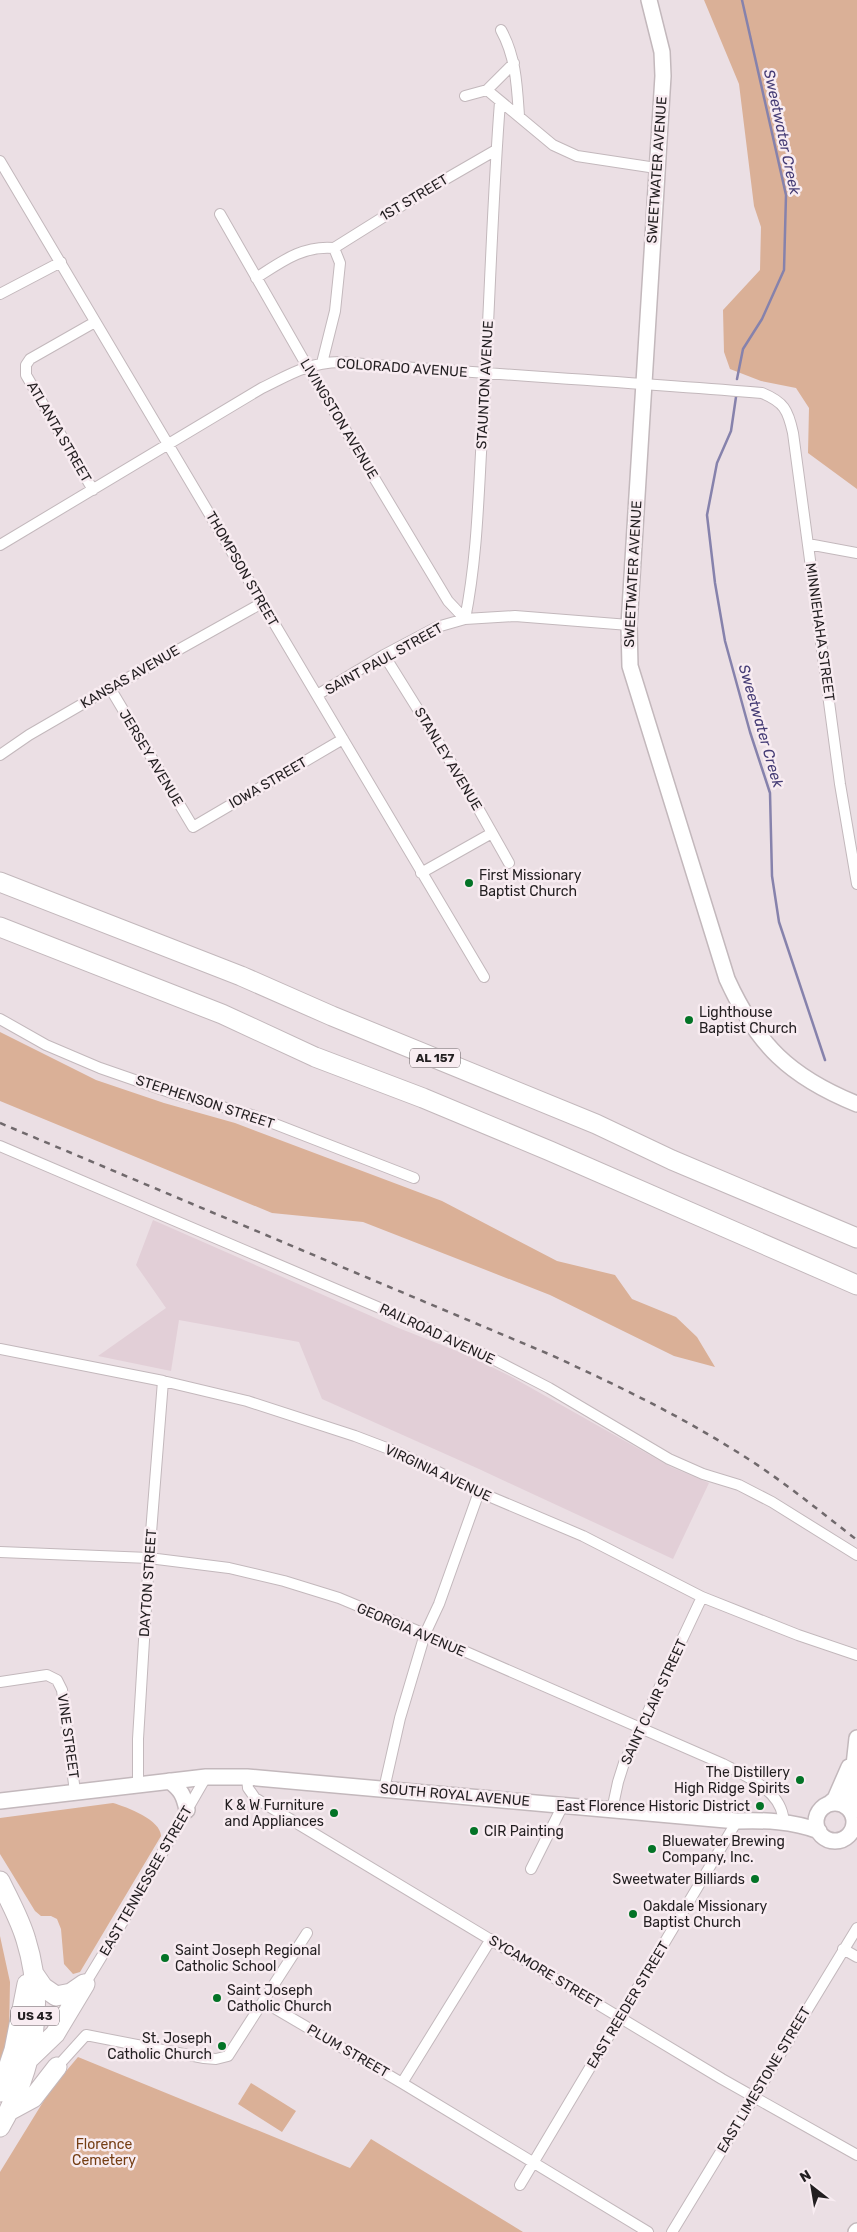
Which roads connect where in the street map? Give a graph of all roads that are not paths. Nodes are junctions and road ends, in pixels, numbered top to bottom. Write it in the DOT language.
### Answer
graph roads {
  1 [pos="649,0"];
  2 [pos="501,30"];
  3 [pos="514,64"];
  4 [pos="487,90"];
  5 [pos="465,96"];
  6 [pos="500,102"];
  7 [pos="519,116"];
  8 [pos="496,150"];
  9 [pos="0,161"];
  10 [pos="656,168"];
  11 [pos="220,214"];
  12 [pos="334,248"];
  13 [pos="61,262"];
  14 [pos="256,278"];
  15 [pos="0,294"];
  16 [pos="95,322"];
  17 [pos="322,363"];
  18 [pos="307,366"];
  19 [pos="486,374"];
  20 [pos="645,383"];
  21 [pos="762,393"];
  22 [pos="169,445"];
  23 [pos="93,490"];
  24 [pos="808,544"];
  25 [pos="0,545"];
  26 [pos="857,553"];
  27 [pos="262,603"];
  28 [pos="465,619"];
  29 [pos="629,625"];
  30 [pos="384,655"];
  31 [pos="110,688"];
  32 [pos="317,695"];
  33 [pos="343,739"];
  34 [pos="0,756"];
  35 [pos="193,827"];
  36 [pos="492,833"];
  37 [pos="510,863"];
  38 [pos="421,873"];
  39 [pos="856,878"];
  40 [pos="5,884"];
  41 [pos="7,930"];
  42 [pos="484,977"];
  43 [pos="0,1019"];
  44 [pos="857,1104"];
  45 [pos="0,1146"];
  46 [pos="414,1178"];
  47 [pos="829,1226"];
  48 [pos="857,1226"];
  49 [pos="857,1238"];
  50 [pos="857,1285"];
  51 [pos="0,1349"];
  52 [pos="163,1381"];
  53 [pos="479,1492"];
  54 [pos="0,1552"];
  55 [pos="857,1555"];
  56 [pos="149,1558"];
  57 [pos="702,1597"];
  58 [pos="426,1634"];
  59 [pos="857,1655"];
  60 [pos="0,1682"];
  61 [pos="641,1729"];
  62 [pos="857,1738"];
  63 [pos="854,1757"];
  64 [pos="206,1777"];
  65 [pos="247,1777"];
  66 [pos="169,1781"];
  67 [pos="138,1784"];
  68 [pos="384,1789"];
  69 [pos="75,1792"];
  70 [pos="0,1801"];
  71 [pos="563,1805"];
  72 [pos="825,1808"];
  73 [pos="187,1810"];
  74 [pos="612,1810"];
  75 [pos="778,1818"];
  76 [pos="737,1821"];
  77 [pos="854,1823"];
  78 [pos="819,1831"];
  79 [pos="531,1869"];
  80 [pos="0,1880"];
  81 [pos="857,1928"];
  82 [pos="306,1933"];
  83 [pos="490,1939"];
  84 [pos="844,1949"];
  85 [pos="857,1957"];
  86 [pos="32,1968"];
  87 [pos="85,1984"];
  88 [pos="264,2002"];
  89 [pos="620,2018"];
  90 [pos="30,2058"];
  91 [pos="57,2067"];
  92 [pos="402,2082"];
  93 [pos="0,2092"];
  94 [pos="754,2097"];
  95 [pos="5,2119"];
  96 [pos="857,2155"];
  97 [pos="533,2163"];
  98 [pos="520,2185"];
  99 [pos="648,2232"];
  100 [pos="672,2232"];
  1 -- 10 [label="street, SWEETWATER AVENUE"];
  2 -- 3 [label="street"];
  3 -- 4 [label="street"];
  3 -- 7 [label="street"];
  4 -- 5 [label="street"];
  4 -- 6 [label="street"];
  6 -- 7 [label="street"];
  6 -- 8 [label="street, STAUNTON AVENUE"];
  7 -- 10 [label="street"];
  8 -- 12 [label="street, 1ST STREET"];
  8 -- 19 [label="street, STAUNTON AVENUE"];
  9 -- 13 [label="street, THOMPSON STREET"];
  10 -- 20 [label="street, SWEETWATER AVENUE"];
  11 -- 14 [label="street, LIVINGSTON AVENUE"];
  12 -- 14 [label="street"];
  12 -- 17 [label="street"];
  13 -- 15 [label="street"];
  13 -- 16 [label="street, THOMPSON STREET"];
  14 -- 18 [label="street, LIVINGSTON AVENUE"];
  16 -- 22 [label="street, THOMPSON STREET"];
  16 -- 23 [label="street, ATLANTA STREET"];
  17 -- 18 [label="street, COLORADO AVENUE"];
  17 -- 19 [label="street, COLORADO AVENUE"];
  18 -- 22 [label="street, COLORADO AVENUE"];
  18 -- 28 [label="street, LIVINGSTON AVENUE"];
  19 -- 20 [label="street, COLORADO AVENUE"];
  19 -- 28 [label="street, STAUNTON AVENUE"];
  20 -- 21 [label="street, COLORADO AVENUE"];
  20 -- 29 [label="street, SWEETWATER AVENUE"];
  21 -- 24 [label="street, MINNIEHAHA STREET"];
  22 -- 23 [label="street, COLORADO AVENUE"];
  22 -- 27 [label="street, THOMPSON STREET"];
  23 -- 25 [label="street, COLORADO AVENUE"];
  24 -- 26 [label="street"];
  24 -- 39 [label="street, MINNIEHAHA STREET"];
  27 -- 31 [label="street, KANSAS AVENUE"];
  27 -- 32 [label="street, THOMPSON STREET"];
  28 -- 29 [label="street, SAINT PAUL STREET"];
  28 -- 30 [label="street, SAINT PAUL STREET"];
  29 -- 44 [label="street, SWEETWATER AVENUE"];
  30 -- 32 [label="street, SAINT PAUL STREET"];
  30 -- 36 [label="street, STANLEY AVENUE"];
  31 -- 34 [label="street, KANSAS AVENUE"];
  31 -- 35 [label="street, JERSEY AVENUE"];
  32 -- 33 [label="street, THOMPSON STREET"];
  33 -- 35 [label="street, IOWA STREET"];
  33 -- 38 [label="street, THOMPSON STREET"];
  36 -- 37 [label="street, STANLEY AVENUE"];
  36 -- 38 [label="street"];
  38 -- 42 [label="street, THOMPSON STREET"];
  40 -- 47 [label="highway, AL 157"];
  41 -- 50 [label="highway"];
  43 -- 46 [label="street, STEPHENSON STREET"];
  45 -- 55 [label="street, RAILROAD AVENUE"];
  47 -- 48 [label="highway"];
  47 -- 49 [label="highway, AL 157"];
  51 -- 52 [label="street, VIRGINIA AVENUE"];
  52 -- 53 [label="street, VIRGINIA AVENUE"];
  52 -- 56 [label="street, DAYTON STREET"];
  53 -- 57 [label="street, VIRGINIA AVENUE"];
  53 -- 58 [label="street"];
  54 -- 56 [label="street, GEORGIA AVENUE"];
  56 -- 58 [label="street, GEORGIA AVENUE"];
  56 -- 67 [label="street, DAYTON STREET"];
  57 -- 59 [label="street, VIRGINIA AVENUE"];
  57 -- 61 [label="street, SAINT CLAIR STREET"];
  58 -- 61 [label="street, GEORGIA AVENUE"];
  58 -- 68 [label="street"];
  60 -- 69 [label="street, VINE STREET"];
  61 -- 74 [label="street, SAINT CLAIR STREET"];
  61 -- 75 [label="street, GEORGIA AVENUE"];
  62 -- 63 [label="street"];
  63 -- 72 [label="street"];
  63 -- 77 [label="street"];
  64 -- 65 [label="street, SOUTH ROYAL AVENUE"];
  64 -- 66 [label="street, SOUTH ROYAL AVENUE"];
  64 -- 73 [label="street, EAST TENNESSEE STREET"];
  65 -- 68 [label="street, SOUTH ROYAL AVENUE"];
  65 -- 83 [label="street, SYCAMORE STREET"];
  66 -- 67 [label="street, SOUTH ROYAL AVENUE"];
  66 -- 73 [label="street"];
  67 -- 69 [label="street, SOUTH ROYAL AVENUE"];
  68 -- 71 [label="street, SOUTH ROYAL AVENUE"];
  69 -- 70 [label="street, SOUTH ROYAL AVENUE"];
  71 -- 74 [label="street, SOUTH ROYAL AVENUE"];
  71 -- 79 [label="street"];
  72 -- 75 [label="street, SOUTH ROYAL AVENUE"];
  72 -- 77 [label="street"];
  72 -- 78 [label="street"];
  73 -- 87 [label="street, EAST TENNESSEE STREET"];
  74 -- 76 [label="street, SOUTH ROYAL AVENUE"];
  75 -- 76 [label="street, SOUTH ROYAL AVENUE"];
  75 -- 78 [label="street, SOUTH ROYAL AVENUE"];
  76 -- 89 [label="street, EAST REEDER STREET"];
  77 -- 78 [label="street"];
  80 -- 86 [label="highway, US 43"];
  81 -- 84 [label="street, EAST LIMESTONE STREET"];
  82 -- 88 [label="street"];
  83 -- 89 [label="street, SYCAMORE STREET"];
  83 -- 92 [label="street"];
  84 -- 85 [label="street"];
  84 -- 94 [label="street, EAST LIMESTONE STREET"];
  86 -- 87 [label="highway"];
  86 -- 90 [label="highway, US 43"];
  86 -- 93 [label="highway"];
  87 -- 90 [label="highway"];
  88 -- 91 [label="street"];
  88 -- 92 [label="street, PLUM STREET"];
  89 -- 94 [label="street, SYCAMORE STREET"];
  89 -- 97 [label="street, EAST REEDER STREET"];
  90 -- 91 [label="highway"];
  90 -- 95 [label="highway, US 43"];
  91 -- 95 [label="highway"];
  92 -- 97 [label="street, PLUM STREET"];
  94 -- 96 [label="street, SYCAMORE STREET"];
  94 -- 100 [label="street, EAST LIMESTONE STREET"];
  97 -- 98 [label="street, EAST REEDER STREET"];
  97 -- 99 [label="street, PLUM STREET"];
}
